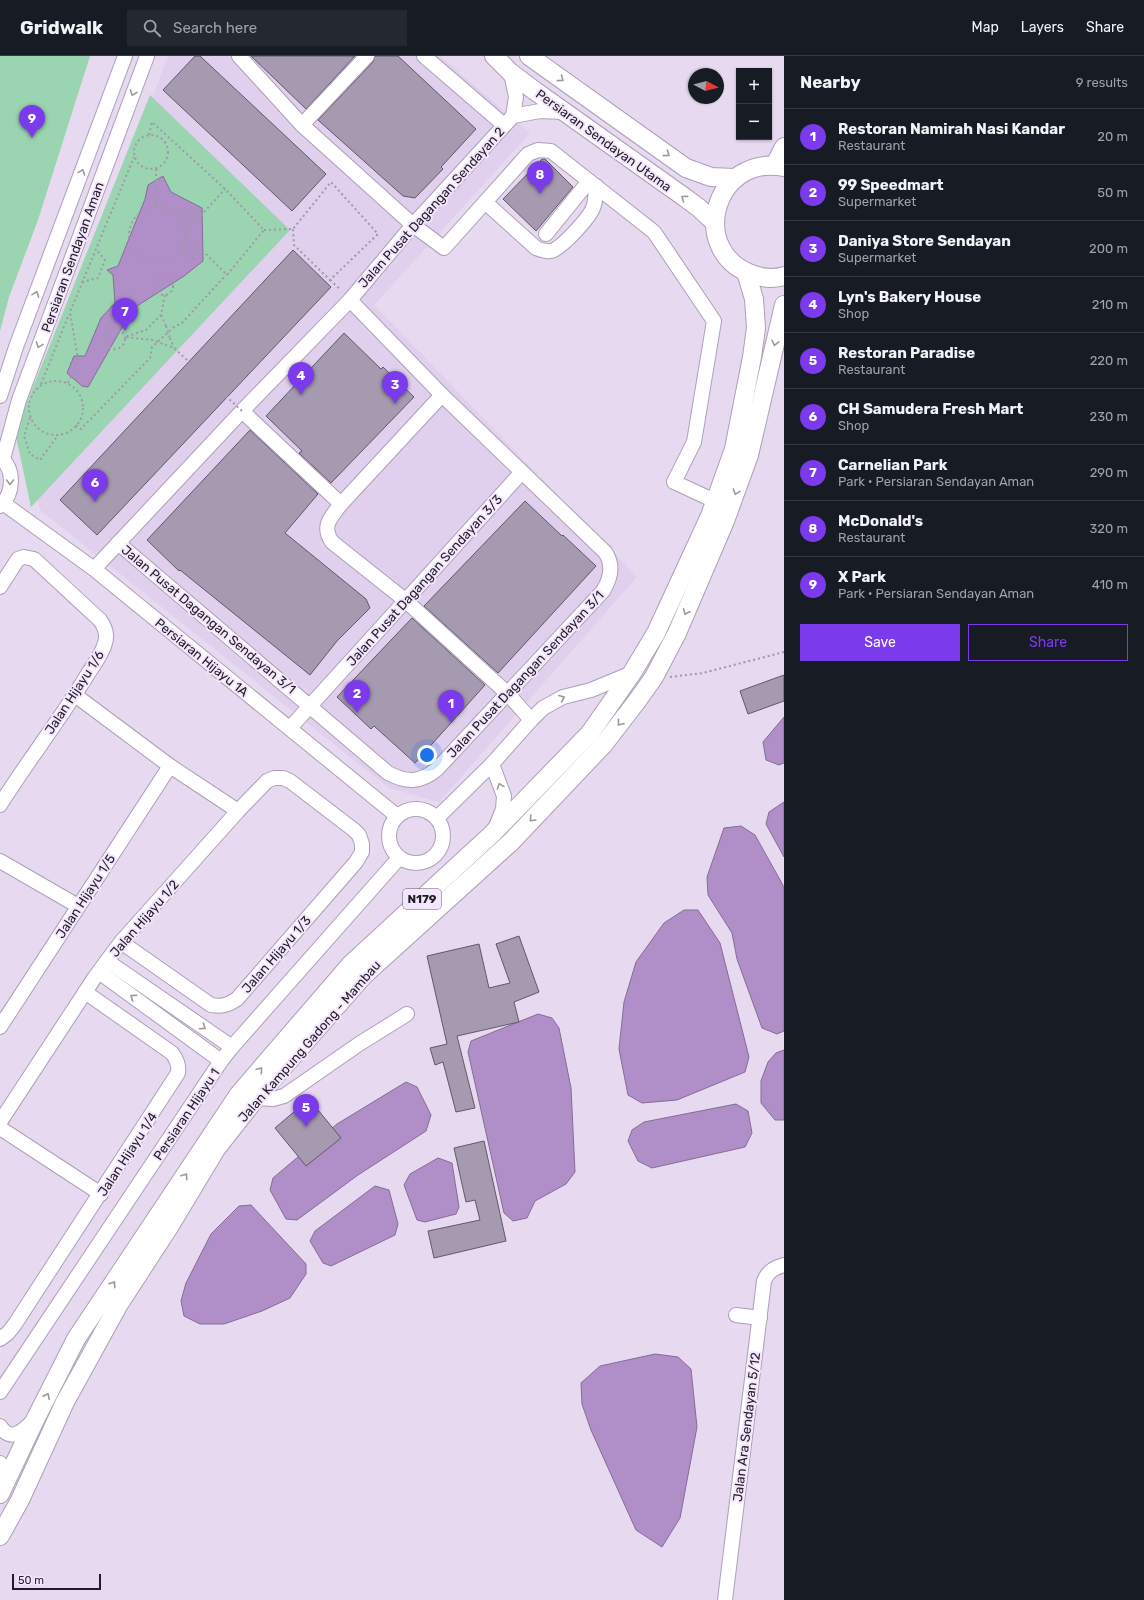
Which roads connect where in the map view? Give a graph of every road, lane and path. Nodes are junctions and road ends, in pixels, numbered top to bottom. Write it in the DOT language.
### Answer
graph roads {
  1 [pos="124,56"];
  2 [pos="147,56"];
  3 [pos="239,56"];
  4 [pos="367,56"];
  5 [pos="424,56"];
  6 [pos="494,56"];
  7 [pos="529,56"];
  8 [pos="511,73"];
  9 [pos="564,112"];
  10 [pos="509,121"];
  11 [pos="302,125"];
  12 [pos="149,135"];
  13 [pos="784,147"];
  14 [pos="134,156"];
  15 [pos="780,166"];
  16 [pos="156,169"];
  17 [pos="734,178"];
  18 [pos="592,184"];
  19 [pos="225,189"];
  20 [pos="485,202"];
  21 [pos="156,206"];
  22 [pos="184,215"];
  23 [pos="180,218"];
  24 [pos="193,218"];
  25 [pos="196,221"];
  26 [pos="714,222"];
  27 [pos="413,225"];
  28 [pos="293,229"];
  29 [pos="264,230"];
  30 [pos="185,233"];
  31 [pos="546,234"];
  32 [pos="198,246"];
  33 [pos="182,248"];
  34 [pos="96,249"];
  35 [pos="195,249"];
  36 [pos="185,250"];
  37 [pos="746,272"];
  38 [pos="227,275"];
  39 [pos="784,276"];
  40 [pos="82,282"];
  41 [pos="165,295"];
  42 [pos="350,300"];
  43 [pos="784,305"];
  44 [pos="70,312"];
  45 [pos="161,315"];
  46 [pos="125,337"];
  47 [pos="157,342"];
  48 [pos="174,348"];
  49 [pos="68,383"];
  50 [pos="41,385"];
  51 [pos="442,395"];
  52 [pos="0,396"];
  53 [pos="242,411"];
  54 [pos="30,417"];
  55 [pos="76,425"];
  56 [pos="58,435"];
  57 [pos="1,458"];
  58 [pos="522,472"];
  59 [pos="715,501"];
  60 [pos="341,504"];
  61 [pos="2,505"];
  62 [pos="118,543"];
  63 [pos="94,569"];
  64 [pos="0,587"];
  65 [pos="405,600"];
  66 [pos="784,652"];
  67 [pos="632,673"];
  68 [pos="654,677"];
  69 [pos="508,694"];
  70 [pos="75,695"];
  71 [pos="310,705"];
  72 [pos="531,720"];
  73 [pos="290,728"];
  74 [pos="492,764"];
  75 [pos="170,766"];
  76 [pos="0,805"];
  77 [pos="324,806"];
  78 [pos="238,811"];
  79 [pos="397,816"];
  80 [pos="437,818"];
  81 [pos="492,834"];
  82 [pos="399,858"];
  83 [pos="0,861"];
  84 [pos="78,906"];
  85 [pos="121,942"];
  86 [pos="103,966"];
  87 [pos="85,992"];
  88 [pos="407,1014"];
  89 [pos="0,1027"];
  90 [pos="232,1047"];
  91 [pos="222,1061"];
  92 [pos="256,1098"];
  93 [pos="0,1122"];
  94 [pos="0,1128"];
  95 [pos="101,1194"];
  96 [pos="784,1265"];
  97 [pos="736,1315"];
  98 [pos="760,1318"];
  99 [pos="0,1339"];
  100 [pos="0,1392"];
  101 [pos="35,1420"];
  102 [pos="0,1426"];
  103 [pos="0,1463"];
  104 [pos="2,1491"];
  105 [pos="0,1536"];
  106 [pos="725,1600"];
  52 -- 1 [label="street, Persiaran Sendayan Aman, one-way"];
  2 -- 57 [label="street, Persiaran Sendayan Aman, one-way"];
  3 -- 11 [label="street"];
  4 -- 11 [label="street"];
  5 -- 10 [label="street"];
  6 -- 8 [label="main road, Persiaran Sendayan Utama"];
  7 -- 17 [label="main road, Persiaran Sendayan Utama, one-way"];
  8 -- 9 [label="main road, Persiaran Sendayan Utama"];
  8 -- 10 [label="street"];
  9 -- 10 [label="street"];
  26 -- 9 [label="main road, Persiaran Sendayan Utama, one-way"];
  10 -- 27 [label="street, Jalan Pusat Dagangan Sendayan 2"];
  11 -- 27 [label="street"];
  12 -- 14 [label="path"];
  12 -- 16 [label="path"];
  12 -- 19 [label="path"];
  13 -- 15 [label="main road"];
  14 -- 16 [label="path"];
  14 -- 34 [label="path"];
  15 -- 17 [label="main road"];
  16 -- 21 [label="path"];
  17 -- 26 [label="main road"];
  18 -- 20 [label="street"];
  18 -- 20 [label="street"];
  18 -- 31 [label="street"];
  18 -- 59 [label="street"];
  19 -- 25 [label="path"];
  19 -- 29 [label="path"];
  20 -- 27 [label="street"];
  21 -- 23 [label="path"];
  21 -- 33 [label="path"];
  22 -- 23 [label="path"];
  22 -- 24 [label="path"];
  22 -- 24 [label="path"];
  23 -- 30 [label="path"];
  24 -- 25 [label="path"];
  25 -- 30 [label="path"];
  26 -- 37 [label="main road"];
  27 -- 42 [label="street, Jalan Pusat Dagangan Sendayan 2"];
  28 -- 28 [label="path"];
  28 -- 29 [label="path"];
  29 -- 38 [label="path"];
  30 -- 32 [label="path"];
  30 -- 33 [label="path"];
  32 -- 35 [label="path"];
  32 -- 38 [label="path"];
  33 -- 36 [label="path"];
  34 -- 40 [label="path"];
  34 -- 40 [label="path"];
  35 -- 36 [label="path"];
  35 -- 36 [label="path"];
  37 -- 39 [label="main road"];
  37 -- 59 [label="main road, Jalan Kampung Gadong - Mambau / N179"];
  38 -- 47 [label="path"];
  40 -- 44 [label="path"];
  41 -- 41 [label="path"];
  41 -- 45 [label="path, bridge"];
  42 -- 51 [label="street, Jalan Pusat Dagangan Sendayan 3/1"];
  42 -- 53 [label="street, Jalan Pusat Dagangan Sendayan 2"];
  43 -- 68 [label="main road, Jalan Kampung Gadong - Mambau / N179, one-way"];
  44 -- 49 [label="path"];
  44 -- 50 [label="path"];
  45 -- 46 [label="path, bridge"];
  45 -- 48 [label="path, bridge"];
  46 -- 46 [label="path"];
  46 -- 47 [label="path, bridge"];
  47 -- 48 [label="path, bridge"];
  47 -- 55 [label="path"];
  48 -- 53 [label="path, bridge"];
  49 -- 50 [label="path"];
  49 -- 55 [label="path"];
  50 -- 54 [label="path"];
  51 -- 58 [label="street, Jalan Pusat Dagangan Sendayan 3/1"];
  51 -- 60 [label="street"];
  53 -- 60 [label="street"];
  53 -- 62 [label="street, Jalan Pusat Dagangan Sendayan 2"];
  54 -- 56 [label="path"];
  54 -- 56 [label="path"];
  55 -- 56 [label="path"];
  57 -- 61 [label="street, one-way"];
  58 -- 65 [label="street, Jalan Pusat Dagangan Sendayan 3/3"];
  58 -- 69 [label="street, Jalan Pusat Dagangan Sendayan 3/1"];
  59 -- 67 [label="main road, Jalan Kampung Gadong - Mambau / N179"];
  60 -- 65 [label="street"];
  61 -- 63 [label="street, Persiaran Hijayu 1A"];
  62 -- 63 [label="street, Jalan Pusat Dagangan Sendayan 2"];
  62 -- 71 [label="street, Jalan Pusat Dagangan Sendayan 3/1"];
  63 -- 73 [label="street, Persiaran Hijayu 1A"];
  64 -- 70 [label="street, Jalan Hijayu 1/6"];
  65 -- 69 [label="street"];
  65 -- 71 [label="street, Jalan Pusat Dagangan Sendayan 3/3"];
  66 -- 68 [label="path"];
  72 -- 67 [label="street, one-way"];
  67 -- 81 [label="main road, Jalan Kampung Gadong - Mambau / N179"];
  68 -- 92 [label="main road, Jalan Kampung Gadong - Mambau / N179, one-way"];
  69 -- 71 [label="street, Jalan Pusat Dagangan Sendayan 3/1"];
  69 -- 72 [label="street"];
  70 -- 75 [label="street"];
  70 -- 76 [label="street, Jalan Hijayu 1/6"];
  71 -- 73 [label="street, Jalan Pusat Dagangan Sendayan 3/3"];
  72 -- 74 [label="street"];
  73 -- 79 [label="street, Persiaran Hijayu 1A"];
  74 -- 80 [label="street"];
  81 -- 74 [label="street, one-way"];
  75 -- 78 [label="street"];
  75 -- 84 [label="street, Jalan Hijayu 1/5"];
  77 -- 78 [label="street, Jalan Hijayu 1/2"];
  77 -- 85 [label="street, Jalan Hijayu 1/3"];
  78 -- 85 [label="street, Jalan Hijayu 1/2"];
  79 -- 80 [label="street"];
  79 -- 82 [label="street"];
  80 -- 82 [label="street"];
  101 -- 81 [label="main road, Jalan Kampung Gadong - Mambau / N179, one-way"];
  82 -- 90 [label="street, Persiaran Hijayu 1"];
  83 -- 84 [label="street"];
  84 -- 89 [label="street, Jalan Hijayu 1/5"];
  85 -- 86 [label="street, Jalan Hijayu 1/2"];
  86 -- 87 [label="street, Jalan Hijayu 1/2"];
  86 -- 90 [label="street, one-way"];
  91 -- 86 [label="street, one-way"];
  87 -- 93 [label="street, Jalan Hijayu 1/2"];
  87 -- 95 [label="street, Jalan Hijayu 1/4"];
  88 -- 92 [label="street"];
  90 -- 91 [label="street, Persiaran Hijayu 1"];
  91 -- 100 [label="street, Persiaran Hijayu 1"];
  92 -- 105 [label="main road, Jalan Kampung Gadong - Mambau / N179"];
  94 -- 95 [label="street"];
  95 -- 99 [label="street, Jalan Hijayu 1/4"];
  96 -- 98 [label="street, Jalan Ara Sendayan 5/12"];
  97 -- 98 [label="street"];
  98 -- 106 [label="street, Jalan Ara Sendayan 5/12"];
  101 -- 102 [label="street"];
  101 -- 104 [label="main road, Jalan Kampung Gadong - Mambau / N179"];
  103 -- 104 [label="street"];
}
